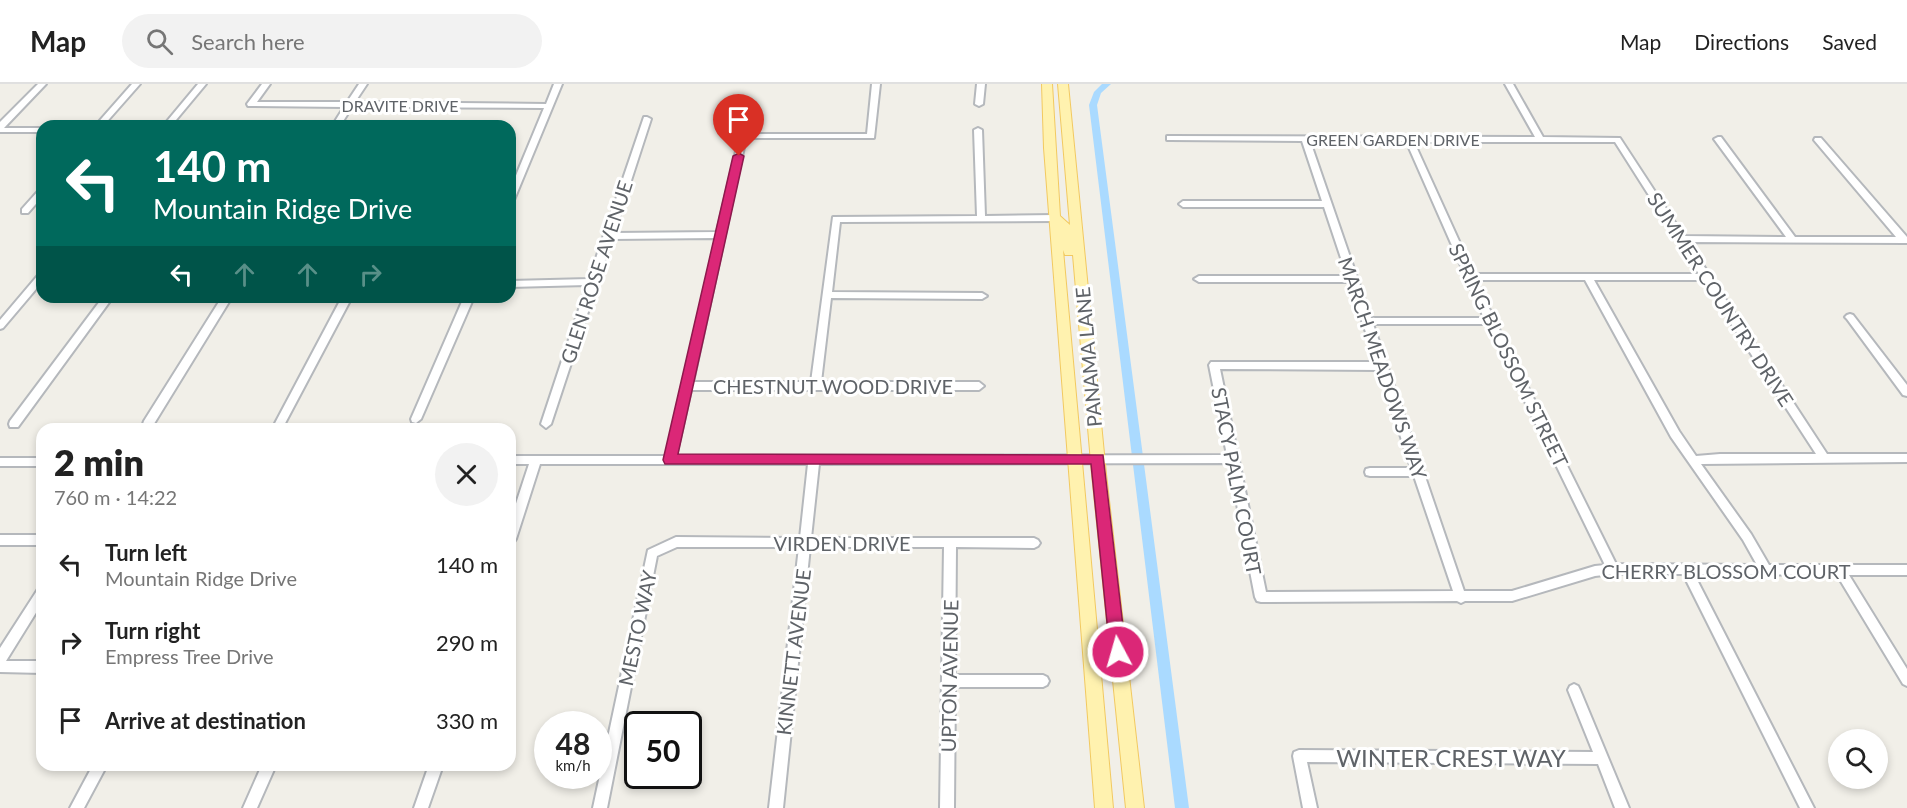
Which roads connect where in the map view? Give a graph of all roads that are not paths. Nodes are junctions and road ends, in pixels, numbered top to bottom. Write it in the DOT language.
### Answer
graph roads {
  1 [pos="42,84"];
  2 [pos="136,84"];
  3 [pos="202,84"];
  4 [pos="266,84"];
  5 [pos="363,84"];
  6 [pos="558,84"];
  7 [pos="876,84"];
  8 [pos="981,84"];
  9 [pos="1047,84"];
  10 [pos="1063,84"];
  11 [pos="1509,84"];
  12 [pos="350,104"];
  13 [pos="979,104"];
  14 [pos="549,106"];
  15 [pos="647,119"];
  16 [pos="104,120"];
  17 [pos="172,120"];
  18 [pos="340,120"];
  19 [pos="0,129"];
  20 [pos="36,130"];
  21 [pos="978,130"];
  22 [pos="1170,138"];
  23 [pos="1305,138"];
  24 [pos="1409,139"];
  25 [pos="1540,139"];
  26 [pos="1617,140"];
  27 [pos="1718,140"];
  28 [pos="1818,140"];
  29 [pos="516,186"];
  30 [pos="36,199"];
  31 [pos="1183,204"];
  32 [pos="1327,204"];
  33 [pos="25,211"];
  34 [pos="981,218"];
  35 [pos="1055,218"];
  36 [pos="721,235"];
  37 [pos="608,236"];
  38 [pos="1682,239"];
  39 [pos="1792,239"];
  40 [pos="1905,240"];
  41 [pos="1079,260"];
  42 [pos="1470,276"];
  43 [pos="1588,277"];
  44 [pos="1707,278"];
  45 [pos="1199,279"];
  46 [pos="1353,279"];
  47 [pos="593,282"];
  48 [pos="36,283"];
  49 [pos="516,284"];
  50 [pos="28,292"];
  51 [pos="36,292"];
  52 [pos="827,295"];
  53 [pos="982,296"];
  54 [pos="104,303"];
  55 [pos="223,303"];
  56 [pos="344,303"];
  57 [pos="466,303"];
  58 [pos="1850,317"];
  59 [pos="1367,321"];
  60 [pos="1490,321"];
  61 [pos="0,326"];
  62 [pos="1382,366"];
  63 [pos="687,386"];
  64 [pos="816,386"];
  65 [pos="979,386"];
  66 [pos="1907,392"];
  67 [pos="416,419"];
  68 [pos="149,423"];
  69 [pos="280,423"];
  70 [pos="14,424"];
  71 [pos="546,424"];
  72 [pos="1074,458"];
  73 [pos="1824,458"];
  74 [pos="1907,458"];
  75 [pos="1098,459"];
  76 [pos="1233,459"];
  77 [pos="516,460"];
  78 [pos="536,460"];
  79 [pos="670,460"];
  80 [pos="814,460"];
  81 [pos="1693,460"];
  82 [pos="0,462"];
  83 [pos="36,462"];
  84 [pos="1370,472"];
  85 [pos="1418,472"];
  86 [pos="516,522"];
  87 [pos="0,540"];
  88 [pos="36,540"];
  89 [pos="950,543"];
  90 [pos="1034,543"];
  91 [pos="805,544"];
  92 [pos="652,554"];
  93 [pos="1613,569"];
  94 [pos="1686,569"];
  95 [pos="1765,569"];
  96 [pos="1840,570"];
  97 [pos="1907,570"];
  98 [pos="1261,597"];
  99 [pos="1461,598"];
  100 [pos="36,602"];
  101 [pos="0,658"];
  102 [pos="0,666"];
  103 [pos="36,667"];
  104 [pos="1907,680"];
  105 [pos="949,681"];
  106 [pos="1042,681"];
  107 [pos="1574,690"];
  108 [pos="1602,758"];
  109 [pos="97,771"];
  110 [pos="265,771"];
  111 [pos="434,771"];
  112 [pos="77,808"];
  113 [pos="250,808"];
  114 [pos="421,808"];
  115 [pos="600,808"];
  116 [pos="776,808"];
  117 [pos="947,808"];
  118 [pos="1104,808"];
  119 [pos="1135,808"];
  120 [pos="1310,808"];
  121 [pos="1622,808"];
  122 [pos="1807,808"];
  1 -- 19 [label="street"];
  2 -- 16 [label="street"];
  3 -- 17 [label="street"];
  4 -- 12 [label="street, DRAVITE DRIVE"];
  5 -- 12 [label="street"];
  6 -- 14 [label="street"];
  7 -- 36 [label="street"];
  8 -- 13 [label="street"];
  9 -- 35 [label="main road, PANAMA LANE"];
  10 -- 41 [label="main road, PANAMA LANE"];
  11 -- 25 [label="street"];
  12 -- 14 [label="street, DRAVITE DRIVE"];
  12 -- 18 [label="street"];
  14 -- 29 [label="street"];
  15 -- 37 [label="street, GLEN ROSE AVENUE"];
  19 -- 20 [label="street"];
  21 -- 34 [label="street"];
  22 -- 23 [label="street, GREEN GARDEN DRIVE"];
  23 -- 24 [label="street, GREEN GARDEN DRIVE"];
  23 -- 32 [label="street, MARCH MEADOWS WAY"];
  24 -- 25 [label="street, GREEN GARDEN DRIVE"];
  24 -- 42 [label="street, SPRING BLOSSOM STREET"];
  25 -- 26 [label="street, GREEN GARDEN DRIVE"];
  26 -- 38 [label="street, SUMMER COUNTRY DRIVE"];
  27 -- 39 [label="street"];
  28 -- 40 [label="street"];
  30 -- 33 [label="street"];
  31 -- 32 [label="street"];
  32 -- 46 [label="street, MARCH MEADOWS WAY"];
  34 -- 35 [label="street"];
  34 -- 52 [label="street"];
  35 -- 41 [label="main road"];
  35 -- 72 [label="main road, PANAMA LANE"];
  36 -- 37 [label="street"];
  36 -- 63 [label="street"];
  37 -- 47 [label="street, GLEN ROSE AVENUE"];
  38 -- 39 [label="street"];
  38 -- 44 [label="street, SUMMER COUNTRY DRIVE"];
  39 -- 40 [label="street"];
  41 -- 75 [label="main road, PANAMA LANE"];
  42 -- 43 [label="street"];
  42 -- 60 [label="street, SPRING BLOSSOM STREET"];
  43 -- 44 [label="street"];
  43 -- 81 [label="street"];
  44 -- 73 [label="street, SUMMER COUNTRY DRIVE"];
  45 -- 46 [label="street"];
  46 -- 59 [label="street, MARCH MEADOWS WAY"];
  47 -- 49 [label="street"];
  47 -- 71 [label="street, GLEN ROSE AVENUE"];
  48 -- 50 [label="street"];
  50 -- 51 [label="street"];
  50 -- 61 [label="street"];
  52 -- 53 [label="street"];
  52 -- 64 [label="street"];
  54 -- 70 [label="street"];
  55 -- 68 [label="street"];
  56 -- 69 [label="street"];
  57 -- 67 [label="street"];
  58 -- 66 [label="street"];
  59 -- 60 [label="street"];
  59 -- 62 [label="street, MARCH MEADOWS WAY"];
  60 -- 93 [label="street, SPRING BLOSSOM STREET"];
  62 -- 76 [label="street, STACY PALM COURT"];
  62 -- 85 [label="street, MARCH MEADOWS WAY"];
  63 -- 64 [label="street, CHESTNUT WOOD DRIVE"];
  63 -- 79 [label="street"];
  64 -- 65 [label="street, CHESTNUT WOOD DRIVE"];
  72 -- 75 [label="street"];
  72 -- 80 [label="street"];
  72 -- 118 [label="main road, PANAMA LANE"];
  73 -- 74 [label="street"];
  73 -- 81 [label="street"];
  75 -- 76 [label="street"];
  75 -- 119 [label="main road, PANAMA LANE"];
  76 -- 98 [label="street, STACY PALM COURT"];
  77 -- 78 [label="street"];
  78 -- 79 [label="street"];
  78 -- 86 [label="street"];
  79 -- 80 [label="street"];
  80 -- 91 [label="street, KINNETT AVENUE"];
  81 -- 95 [label="street"];
  82 -- 83 [label="street"];
  84 -- 85 [label="street"];
  85 -- 99 [label="street, MARCH MEADOWS WAY"];
  87 -- 88 [label="street"];
  89 -- 90 [label="street, VIRDEN DRIVE"];
  89 -- 91 [label="street, VIRDEN DRIVE"];
  89 -- 105 [label="street, UPTON AVENUE"];
  91 -- 92 [label="street, VIRDEN DRIVE"];
  91 -- 116 [label="street, KINNETT AVENUE"];
  92 -- 115 [label="street, MESTO WAY"];
  93 -- 94 [label="street, CHERRY BLOSSOM COURT"];
  93 -- 99 [label="street, CHERRY BLOSSOM COURT"];
  94 -- 95 [label="street, CHERRY BLOSSOM COURT"];
  94 -- 122 [label="street"];
  95 -- 96 [label="street, CHERRY BLOSSOM COURT"];
  96 -- 97 [label="street, CHERRY BLOSSOM COURT"];
  96 -- 104 [label="street"];
  98 -- 99 [label="street, CHERRY BLOSSOM COURT"];
  100 -- 101 [label="street"];
  102 -- 103 [label="street"];
  105 -- 106 [label="street"];
  105 -- 117 [label="street, UPTON AVENUE"];
  107 -- 108 [label="street"];
  108 -- 120 [label="street, WINTER CREST WAY"];
  108 -- 121 [label="street"];
  109 -- 112 [label="street"];
  110 -- 113 [label="street"];
  111 -- 114 [label="street"];
}
